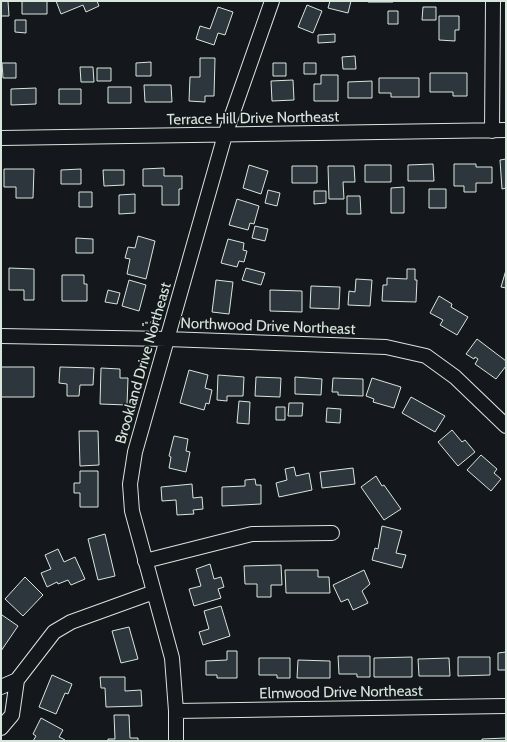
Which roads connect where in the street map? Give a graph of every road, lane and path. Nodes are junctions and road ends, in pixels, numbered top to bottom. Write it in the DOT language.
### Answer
graph roads {
  1 [pos="272,1"];
  2 [pos="493,1"];
  3 [pos="499,130"];
  4 [pos="225,135"];
  5 [pos="1,138"];
  6 [pos="159,322"];
  7 [pos="184,323"];
  8 [pos="143,327"];
  9 [pos="191,329"];
  10 [pos="1,336"];
  11 [pos="167,339"];
  12 [pos="505,423"];
  13 [pos="332,533"];
  14 [pos="145,561"];
  15 [pos="154,592"];
  16 [pos="17,680"];
  17 [pos="1,687"];
  18 [pos="506,706"];
  19 [pos="176,711"];
  20 [pos="1,728"];
  21 [pos="176,741"];
  1 -- 4 [label="street, Brookland Drive Northeast"];
  2 -- 3 [label="street"];
  3 -- 4 [label="street, Terrace Hill Drive Northeast"];
  4 -- 5 [label="street, Terrace Hill Drive Northeast"];
  4 -- 11 [label="street, Brookland Drive Northeast"];
  6 -- 8 [label="path"];
  7 -- 9 [label="path"];
  10 -- 11 [label="street, Northwood Drive Northeast"];
  11 -- 12 [label="street, Northwood Drive Northeast"];
  11 -- 14 [label="street, Brookland Drive Northeast"];
  13 -- 14 [label="street"];
  14 -- 15 [label="street, Brookland Drive Northeast"];
  15 -- 16 [label="street"];
  15 -- 19 [label="street, Brookland Drive Northeast"];
  16 -- 17 [label="street"];
  16 -- 20 [label="street"];
  18 -- 19 [label="street, Elmwood Drive Northeast"];
  19 -- 21 [label="street, Brookland Drive Northeast"];
}
